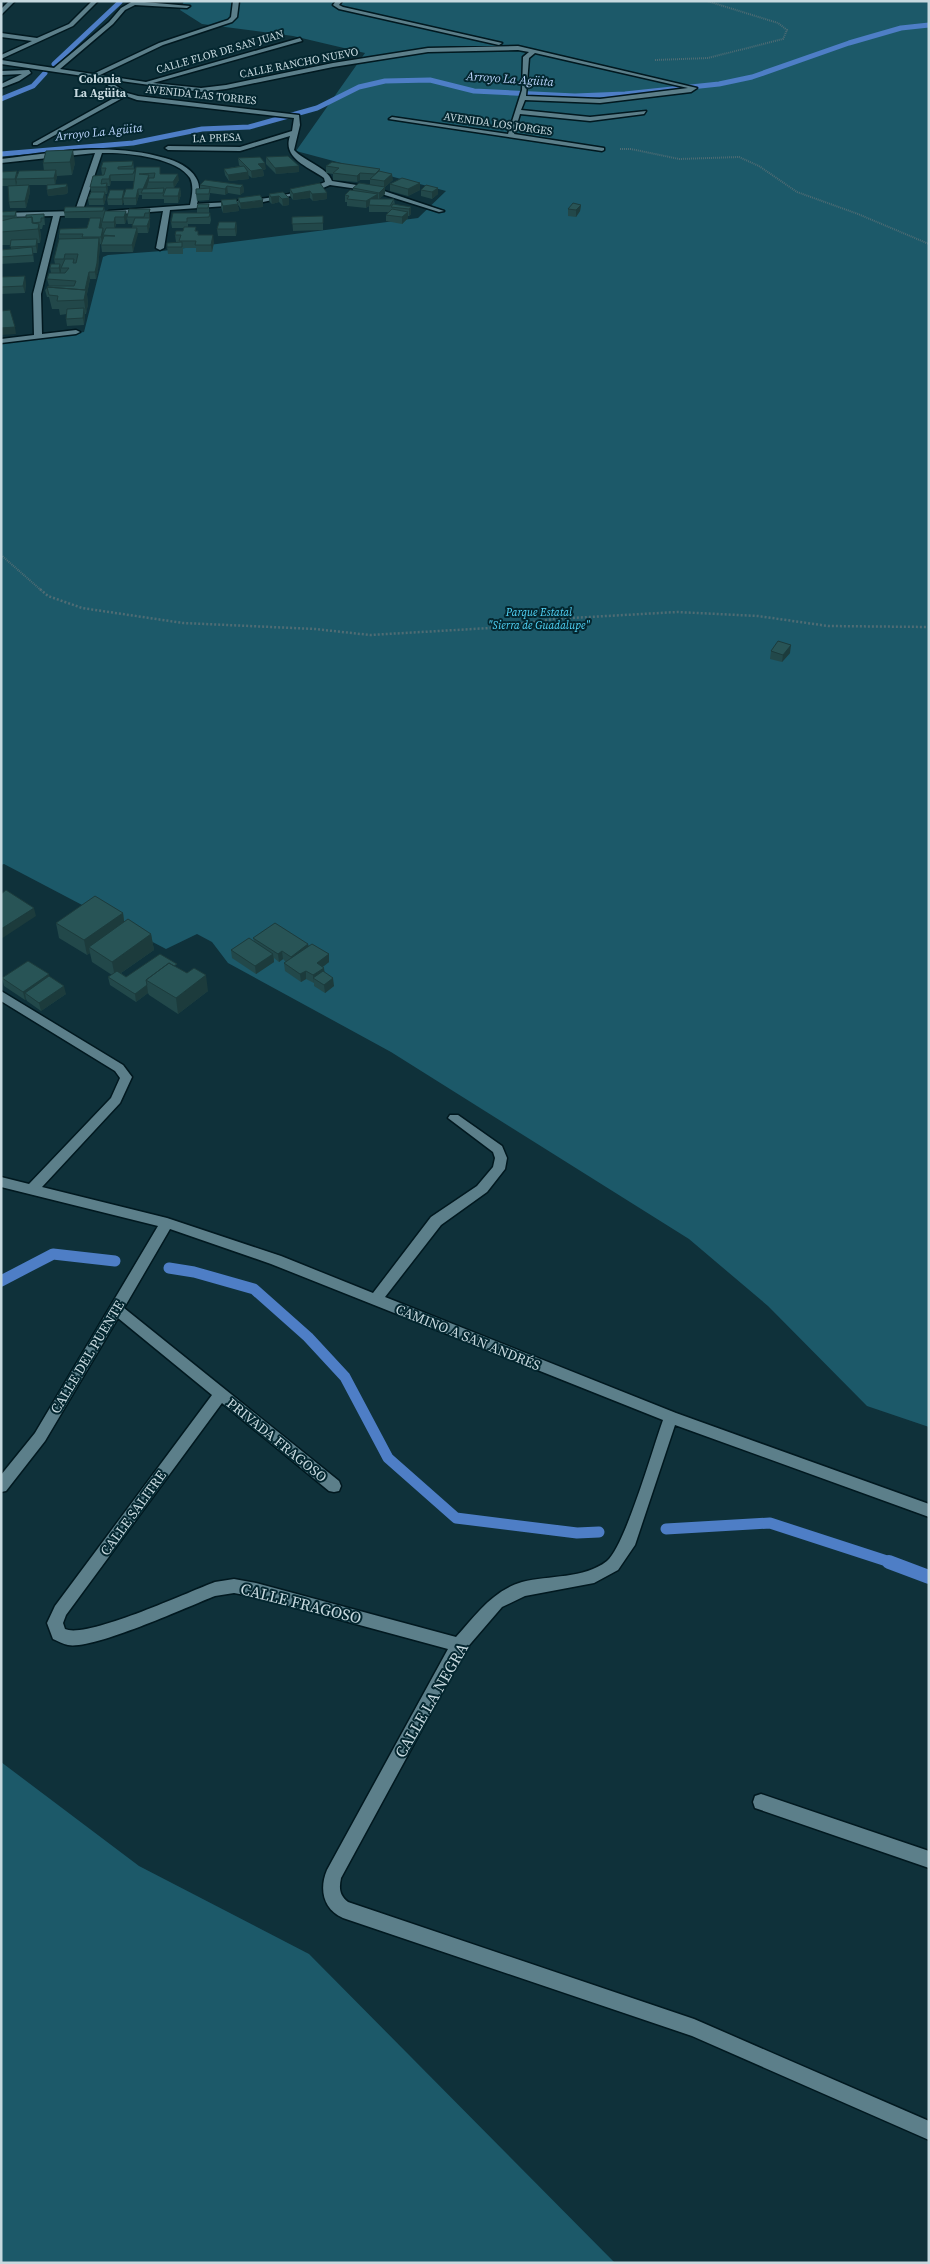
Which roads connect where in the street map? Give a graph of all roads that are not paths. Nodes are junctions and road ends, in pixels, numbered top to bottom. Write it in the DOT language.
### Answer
graph roads {
  1 [pos="12,1"];
  2 [pos="95,1"];
  3 [pos="236,1"];
  4 [pos="339,1"];
  5 [pos="136,2"];
  6 [pos="187,6"];
  7 [pos="2,12"];
  8 [pos="1,35"];
  9 [pos="38,40"];
  10 [pos="300,40"];
  11 [pos="508,48"];
  12 [pos="534,51"];
  13 [pos="1,57"];
  14 [pos="1,62"];
  15 [pos="31,69"];
  16 [pos="56,70"];
  17 [pos="1,73"];
  18 [pos="95,75"];
  19 [pos="145,83"];
  20 [pos="1,86"];
  21 [pos="125,94"];
  22 [pos="522,98"];
  23 [pos="518,112"];
  24 [pos="644,112"];
  25 [pos="392,119"];
  26 [pos="295,132"];
  27 [pos="510,136"];
  28 [pos="35,144"];
  29 [pos="168,148"];
  30 [pos="602,149"];
  31 [pos="99,151"];
  32 [pos="1,161"];
  33 [pos="328,183"];
  34 [pos="193,208"];
  35 [pos="167,210"];
  36 [pos="441,211"];
  37 [pos="78,213"];
  38 [pos="87,213"];
  39 [pos="97,213"];
  40 [pos="57,214"];
  41 [pos="1,216"];
  42 [pos="160,248"];
  43 [pos="76,332"];
  44 [pos="38,336"];
  45 [pos="1,341"];
  46 [pos="1,995"];
  47 [pos="454,1118"];
  48 [pos="1,1182"];
  49 [pos="31,1190"];
  50 [pos="167,1223"];
  51 [pos="375,1300"];
  52 [pos="116,1309"];
  53 [pos="220,1394"];
  54 [pos="670,1417"];
  55 [pos="1,1486"];
  56 [pos="334,1486"];
  57 [pos="929,1511"];
  58 [pos="59,1634"];
  59 [pos="459,1645"];
  60 [pos="762,1802"];
  61 [pos="929,1860"];
  62 [pos="929,2130"];
  1 -- 7 [label="street"];
  2 -- 9 [label="street"];
  3 -- 18 [label="street"];
  4 -- 11 [label="street"];
  5 -- 6 [label="street"];
  5 -- 16 [label="street"];
  8 -- 9 [label="street"];
  9 -- 13 [label="street"];
  10 -- 19 [label="street, CALLE FLOR DE SAN JUAN"];
  11 -- 12 [label="street"];
  11 -- 19 [label="street, CALLE RANCHO NUEVO"];
  12 -- 22 [label="street"];
  12 -- 22 [label="street"];
  14 -- 15 [label="street, AVENIDA LAS TORRES"];
  15 -- 16 [label="street, AVENIDA LAS TORRES"];
  15 -- 17 [label="street, AVENIDA LAS TORRES"];
  15 -- 20 [label="street"];
  16 -- 18 [label="street, AVENIDA LAS TORRES"];
  18 -- 19 [label="street, CALLE RANCHO NUEVO"];
  18 -- 21 [label="street, AVENIDA LAS TORRES"];
  21 -- 26 [label="street, AVENIDA LAS TORRES"];
  21 -- 28 [label="street"];
  22 -- 23 [label="street"];
  23 -- 24 [label="street"];
  23 -- 27 [label="street"];
  25 -- 27 [label="street, AVENIDA LOS JORGES"];
  26 -- 29 [label="street, LA PRESA"];
  26 -- 33 [label="street"];
  27 -- 30 [label="street, AVENIDA LOS JORGES"];
  31 -- 32 [label="street"];
  31 -- 34 [label="street"];
  31 -- 37 [label="street"];
  33 -- 34 [label="street"];
  33 -- 36 [label="street"];
  34 -- 35 [label="street"];
  35 -- 39 [label="street"];
  35 -- 42 [label="street"];
  37 -- 38 [label="street"];
  37 -- 40 [label="street"];
  40 -- 41 [label="street"];
  40 -- 44 [label="street"];
  43 -- 44 [label="street"];
  44 -- 45 [label="street"];
  46 -- 49 [label="street"];
  47 -- 51 [label="street"];
  48 -- 49 [label="street, CAMINO A SAN ANDRÉS"];
  49 -- 50 [label="street, CAMINO A SAN ANDRÉS"];
  50 -- 51 [label="street, CAMINO A SAN ANDRÉS"];
  50 -- 52 [label="street, CALLE DEL PUENTE"];
  51 -- 54 [label="street, CAMINO A SAN ANDRÉS"];
  52 -- 53 [label="street, PRIVADA FRAGOSO"];
  52 -- 55 [label="street, CALLE DEL PUENTE"];
  53 -- 56 [label="street, PRIVADA FRAGOSO"];
  53 -- 58 [label="street, CALLE SALITRE"];
  54 -- 57 [label="street, CAMINO A SAN ANDRÉS"];
  54 -- 59 [label="street, CALLE LA NEGRA"];
  58 -- 59 [label="street, CALLE FRAGOSO"];
  59 -- 62 [label="street, CALLE LA NEGRA"];
  60 -- 61 [label="street"];
}
